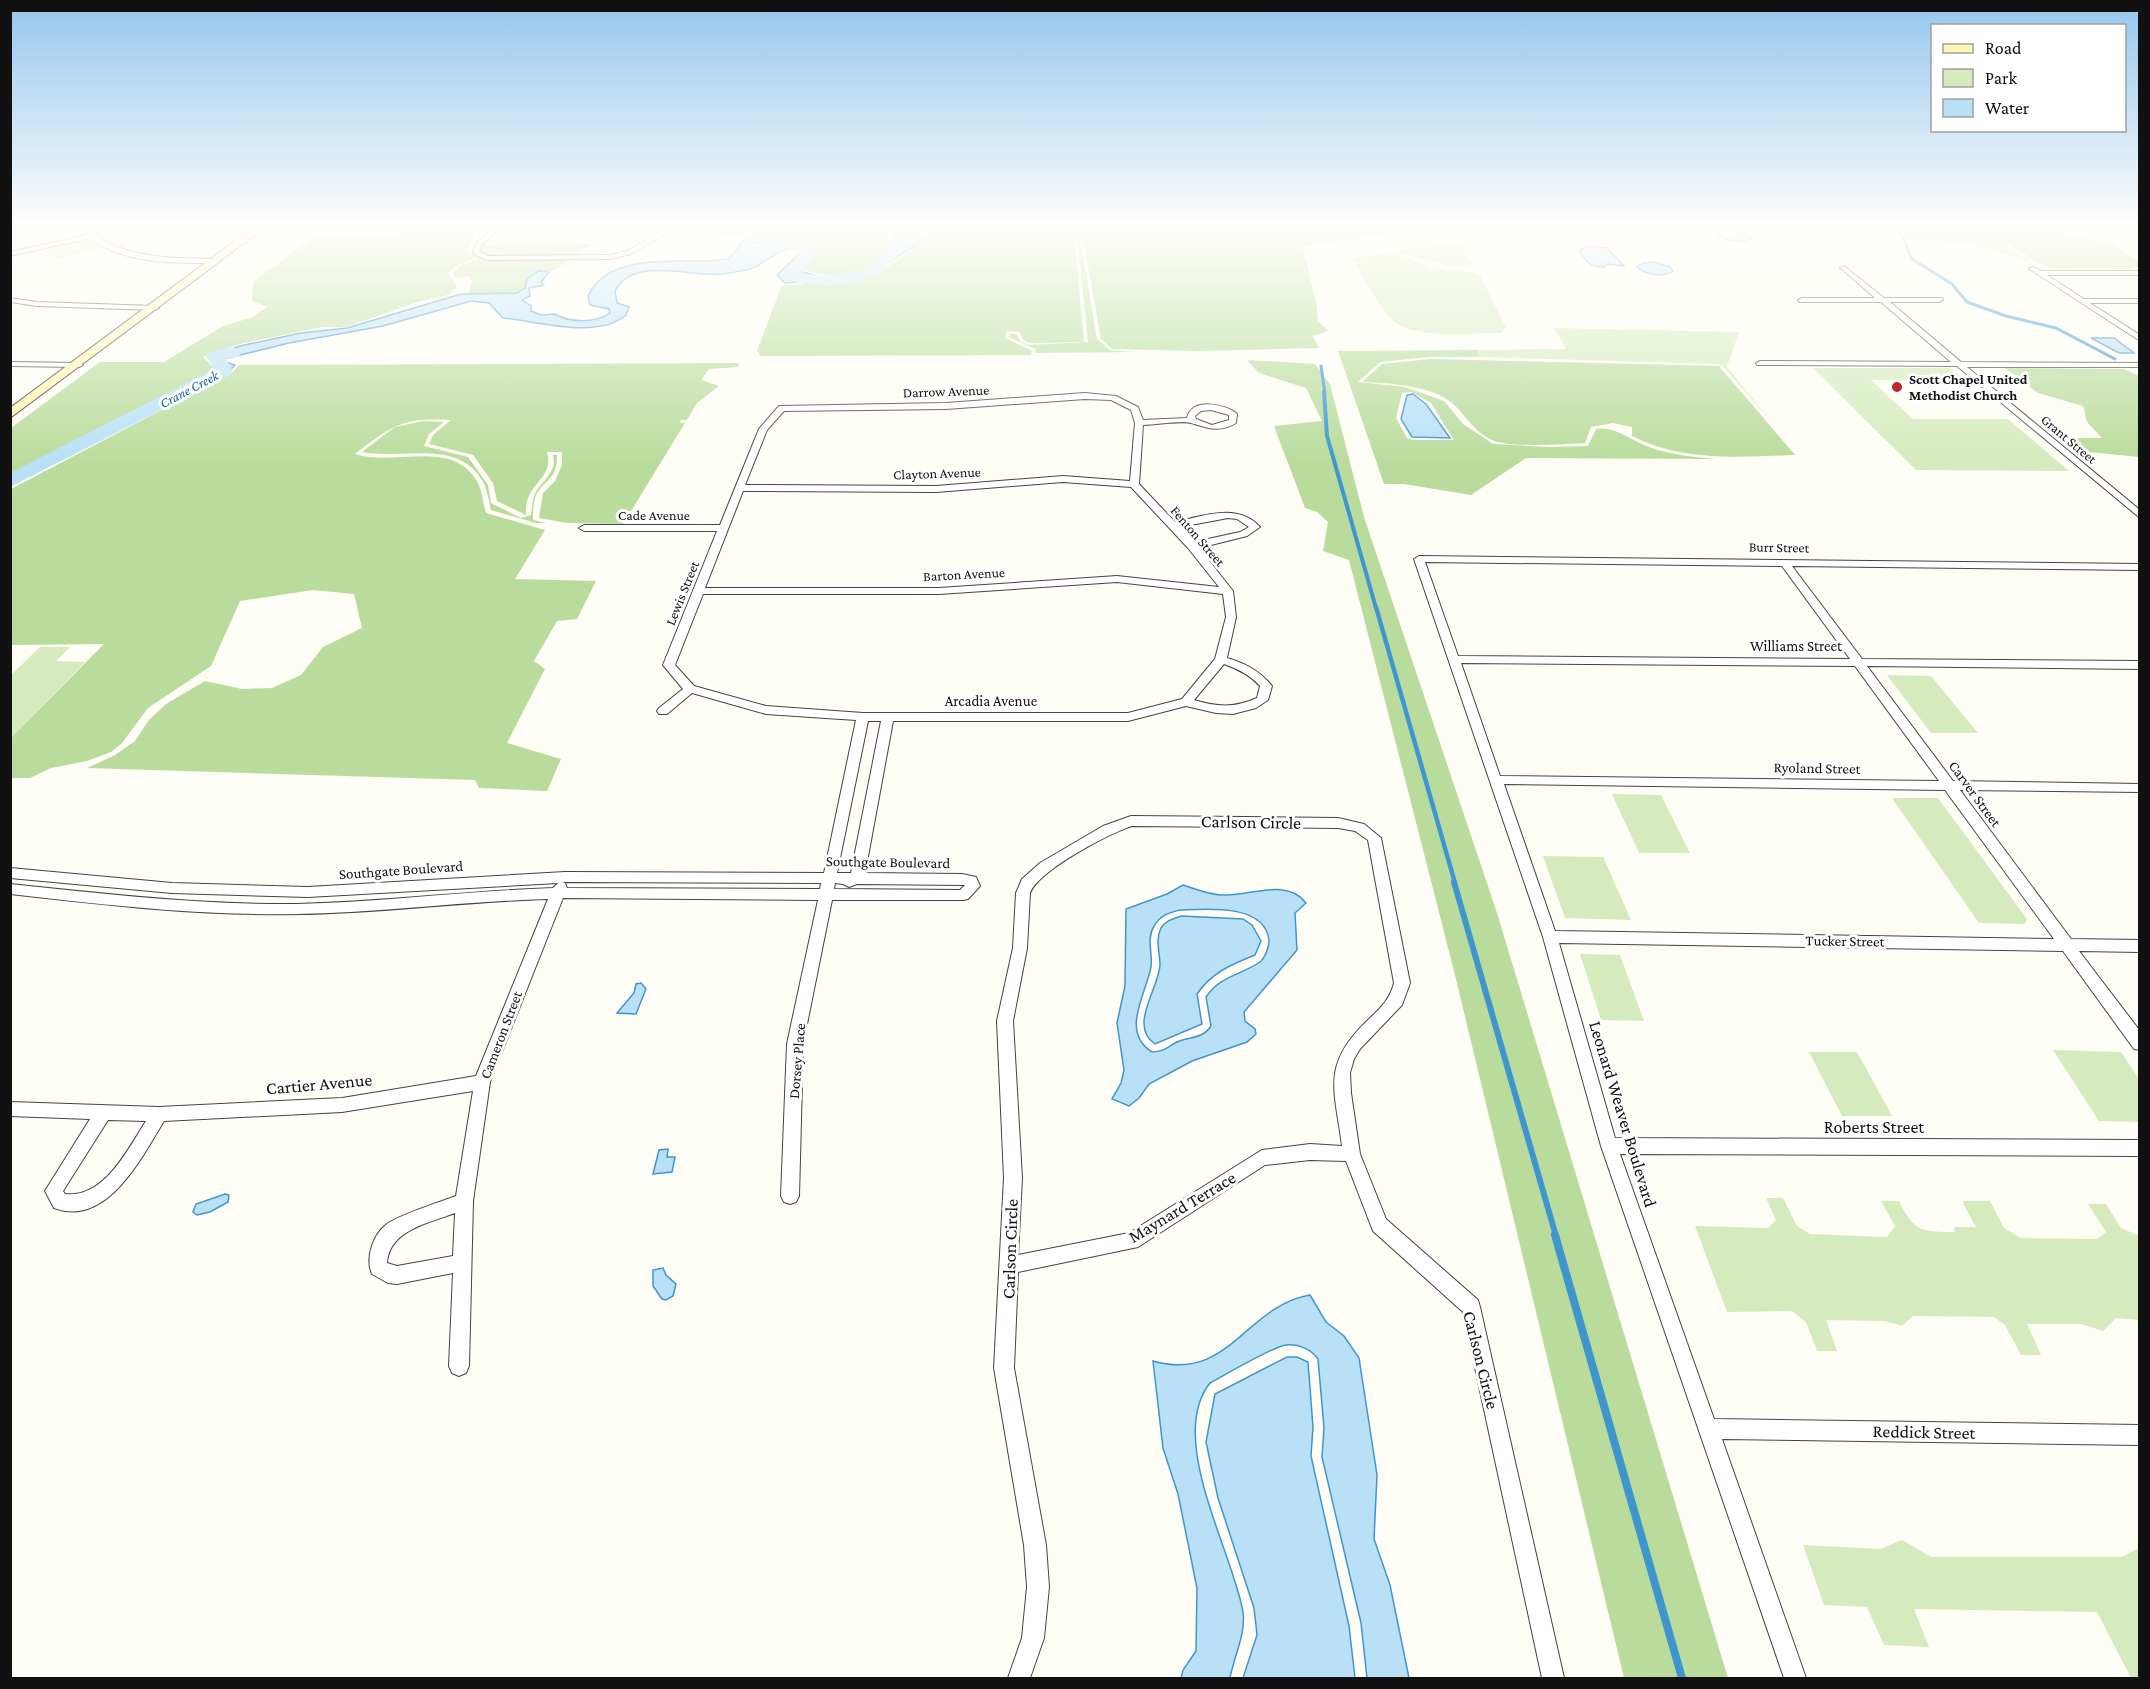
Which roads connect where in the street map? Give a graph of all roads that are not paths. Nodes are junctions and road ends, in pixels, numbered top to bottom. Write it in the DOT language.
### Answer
graph roads {
  1 [pos="62,305"];
  2 [pos="159,305"];
  3 [pos="1889,305"];
  4 [pos="2088,305"];
  5 [pos="155,308"];
  6 [pos="2139,339"];
  7 [pos="1760,363"];
  8 [pos="10,364"];
  9 [pos="78,365"];
  10 [pos="1960,365"];
  11 [pos="2139,366"];
  12 [pos="10,414"];
  13 [pos="1192,420"];
  14 [pos="1139,423"];
  15 [pos="763,429"];
  16 [pos="1134,484"];
  17 [pos="741,488"];
  18 [pos="2139,515"];
  19 [pos="1173,526"];
  20 [pos="584,528"];
  21 [pos="724,528"];
  22 [pos="1192,546"];
  23 [pos="1419,559"];
  24 [pos="1784,562"];
  25 [pos="2139,567"];
  26 [pos="700,591"];
  27 [pos="1228,591"];
  28 [pos="1452,659"];
  29 [pos="1221,660"];
  30 [pos="1858,661"];
  31 [pos="2139,665"];
  32 [pos="690,689"];
  33 [pos="1186,702"];
  34 [pos="663,711"];
  35 [pos="863,717"];
  36 [pos="888,717"];
  37 [pos="1495,780"];
  38 [pos="1949,786"];
  39 [pos="2139,788"];
  40 [pos="10,873"];
  41 [pos="565,877"];
  42 [pos="829,877"];
  43 [pos="857,878"];
  44 [pos="10,889"];
  45 [pos="557,893"];
  46 [pos="825,894"];
  47 [pos="1550,937"];
  48 [pos="2066,945"];
  49 [pos="2139,946"];
  50 [pos="2139,1044"];
  51 [pos="482,1082"];
  52 [pos="10,1109"];
  53 [pos="102,1114"];
  54 [pos="159,1114"];
  55 [pos="1609,1146"];
  56 [pos="2139,1148"];
  57 [pos="1352,1154"];
  58 [pos="790,1196"];
  59 [pos="464,1201"];
  60 [pos="461,1263"];
  61 [pos="1010,1265"];
  62 [pos="459,1366"];
  63 [pos="1708,1429"];
  64 [pos="2139,1435"];
  65 [pos="1019,1678"];
  66 [pos="1553,1678"];
  67 [pos="1795,1678"];
  1 -- 5 [label="street"];
  2 -- 5 [label="main road"];
  3 -- 10 [label="street, Grant Street"];
  4 -- 6 [label="street"];
  5 -- 9 [label="main road"];
  7 -- 10 [label="street"];
  8 -- 9 [label="street"];
  9 -- 12 [label="main road"];
  10 -- 11 [label="street"];
  10 -- 18 [label="street, Grant Street"];
  13 -- 14 [label="street"];
  14 -- 15 [label="street, Darrow Avenue"];
  14 -- 16 [label="street"];
  15 -- 17 [label="street, Lewis Street"];
  16 -- 17 [label="street, Clayton Avenue"];
  16 -- 19 [label="street, Fenton Street"];
  17 -- 21 [label="street, Lewis Street"];
  19 -- 22 [label="street, Fenton Street"];
  19 -- 22 [label="street"];
  20 -- 21 [label="street, Cade Avenue"];
  21 -- 26 [label="street, Lewis Street"];
  22 -- 27 [label="street, Fenton Street"];
  23 -- 24 [label="street, Burr Street"];
  23 -- 28 [label="street, Leonard Weaver Boulevard"];
  24 -- 25 [label="street, Burr Street"];
  24 -- 30 [label="street, Carver Street"];
  26 -- 27 [label="street, Barton Avenue"];
  26 -- 32 [label="street, Lewis Street"];
  27 -- 29 [label="street"];
  28 -- 30 [label="street, Williams Street"];
  28 -- 37 [label="street, Leonard Weaver Boulevard"];
  29 -- 33 [label="street"];
  29 -- 33 [label="street"];
  30 -- 31 [label="street, Williams Street"];
  30 -- 38 [label="street, Carver Street"];
  32 -- 34 [label="street"];
  32 -- 35 [label="street, Arcadia Avenue"];
  33 -- 36 [label="street, Arcadia Avenue"];
  35 -- 36 [label="street, Arcadia Avenue"];
  35 -- 42 [label="street, Dorsey Place"];
  36 -- 43 [label="street"];
  37 -- 38 [label="street, Ryoland Street"];
  37 -- 47 [label="street, Leonard Weaver Boulevard"];
  38 -- 39 [label="street, Ryoland Street"];
  38 -- 48 [label="street, Carver Street"];
  40 -- 41 [label="street, Southgate Boulevard"];
  41 -- 42 [label="street, Southgate Boulevard"];
  41 -- 45 [label="street, Cameron Street"];
  42 -- 43 [label="street, Southgate Boulevard"];
  42 -- 46 [label="street, Dorsey Place"];
  43 -- 46 [label="street"];
  43 -- 46 [label="street, Southgate Boulevard"];
  44 -- 45 [label="street, Southgate Boulevard"];
  45 -- 46 [label="street, Southgate Boulevard"];
  45 -- 51 [label="street, Cameron Street"];
  46 -- 58 [label="street, Dorsey Place"];
  47 -- 48 [label="street, Tucker Street"];
  47 -- 55 [label="street, Leonard Weaver Boulevard"];
  48 -- 49 [label="street, Tucker Street"];
  48 -- 50 [label="street, Carver Street"];
  51 -- 54 [label="street, Cartier Avenue"];
  51 -- 59 [label="street, Cameron Street"];
  52 -- 53 [label="street, Cartier Avenue"];
  53 -- 54 [label="street, Cartier Avenue"];
  53 -- 54 [label="street"];
  55 -- 56 [label="street, Roberts Street"];
  55 -- 63 [label="street, Leonard Weaver Boulevard"];
  57 -- 61 [label="street, Maynard Terrace"];
  57 -- 61 [label="street, Carlson Circle"];
  57 -- 66 [label="street, Carlson Circle"];
  59 -- 60 [label="street, Cameron Street"];
  59 -- 60 [label="street"];
  60 -- 62 [label="street, Cameron Street"];
  61 -- 65 [label="street, Carlson Circle"];
  63 -- 64 [label="street, Reddick Street"];
  63 -- 67 [label="street, Leonard Weaver Boulevard"];
}
